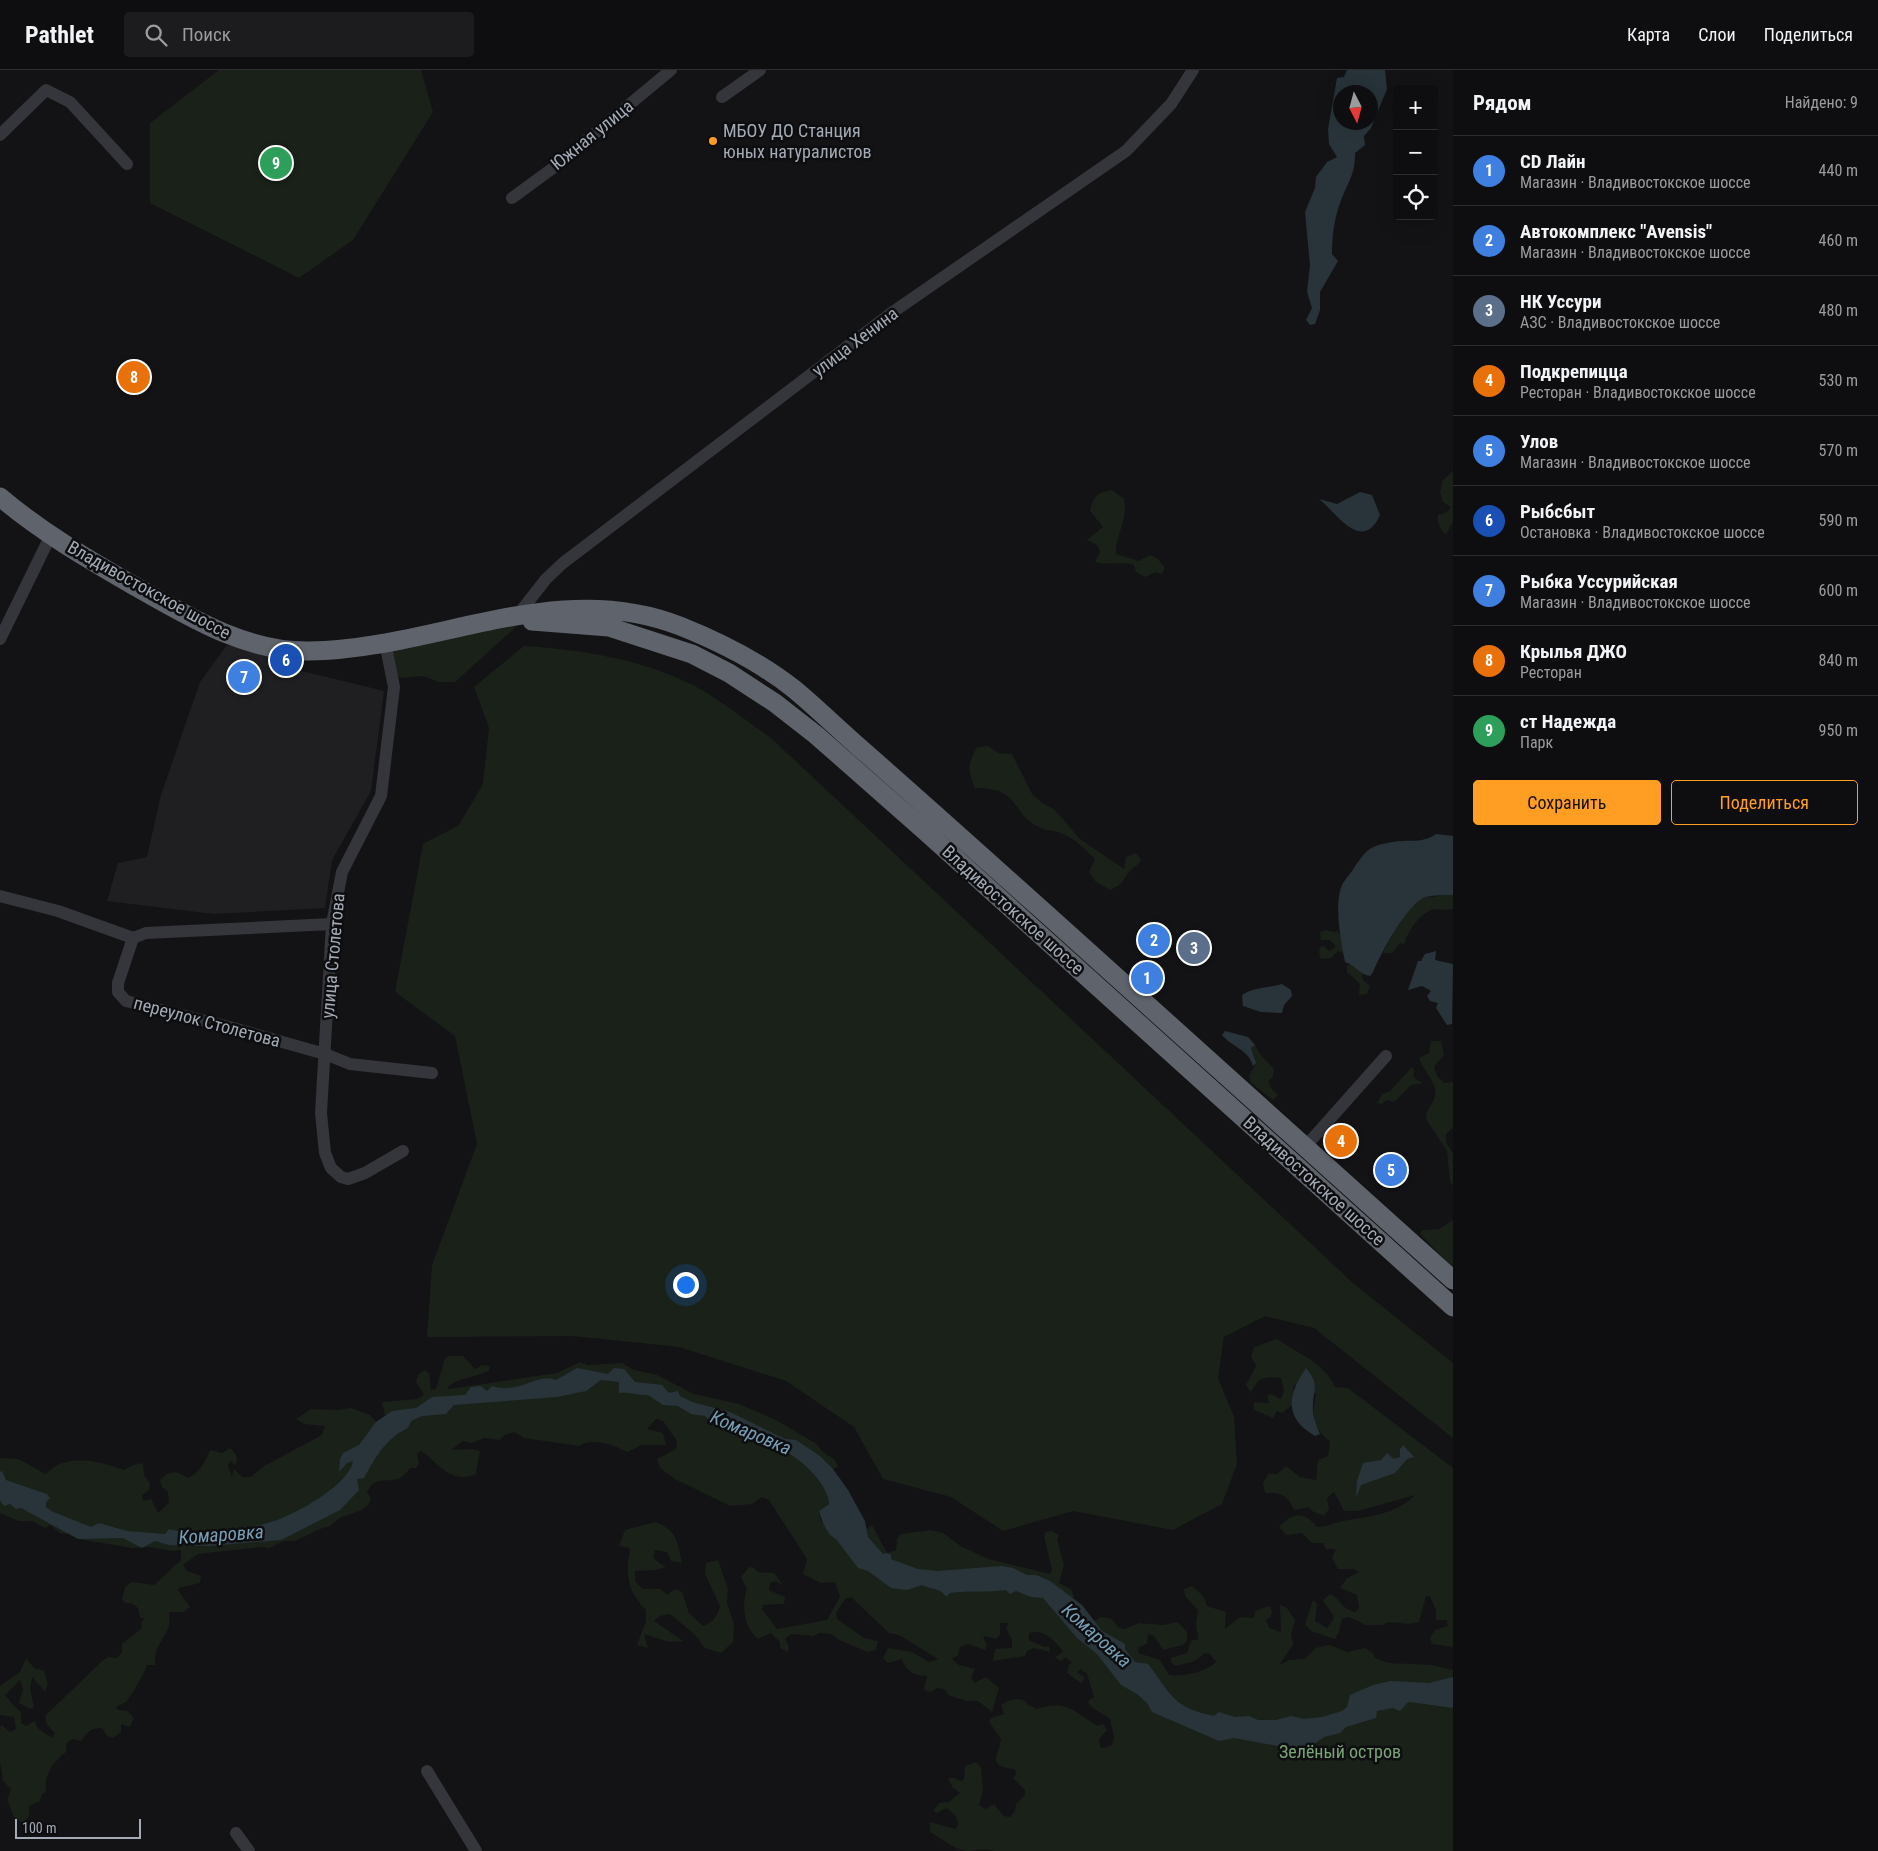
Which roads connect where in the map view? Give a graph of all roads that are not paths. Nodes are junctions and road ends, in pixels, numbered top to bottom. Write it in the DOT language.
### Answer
graph roads {
  1 [pos="671,70"];
  2 [pos="760,70"];
  3 [pos="1193,70"];
  4 [pos="722,97"];
  5 [pos="0,135"];
  6 [pos="127,164"];
  7 [pos="512,198"];
  8 [pos="0,497"];
  9 [pos="51,536"];
  10 [pos="517,616"];
  11 [pos="0,639"];
  12 [pos="385,642"];
  13 [pos="814,707"];
  14 [pos="801,724"];
  15 [pos="0,896"];
  16 [pos="332,924"];
  17 [pos="133,938"];
  18 [pos="325,1054"];
  19 [pos="1386,1056"];
  20 [pos="432,1073"];
  21 [pos="1305,1147"];
  22 [pos="403,1151"];
  23 [pos="1453,1280"];
  24 [pos="1453,1307"];
  25 [pos="427,1771"];
  26 [pos="236,1833"];
  27 [pos="249,1851"];
  28 [pos="476,1851"];
  1 -- 7 [label="street, Южная улица"];
  2 -- 4 [label="street"];
  3 -- 10 [label="street, улица Хенина"];
  5 -- 6 [label="street"];
  8 -- 9 [label="highway, Владивостокское шоссе"];
  9 -- 11 [label="street"];
  9 -- 12 [label="highway, Владивостокское шоссе"];
  10 -- 12 [label="highway, Владивостокское шоссе"];
  10 -- 13 [label="highway, Владивостокское шоссе"];
  10 -- 14 [label="highway, Владивостокское шоссе"];
  12 -- 16 [label="street, улица Столетова"];
  13 -- 14 [label="highway"];
  13 -- 21 [label="highway, Владивостокское шоссе"];
  14 -- 24 [label="highway, Владивостокское шоссе"];
  15 -- 17 [label="street"];
  16 -- 17 [label="street"];
  16 -- 18 [label="street, улица Столетова"];
  17 -- 18 [label="street, переулок Столетова"];
  18 -- 20 [label="street, переулок Столетова"];
  18 -- 22 [label="street, улица Столетова"];
  19 -- 21 [label="street"];
  21 -- 23 [label="highway, Владивостокское шоссе"];
  25 -- 28 [label="street"];
  26 -- 27 [label="street"];
}
